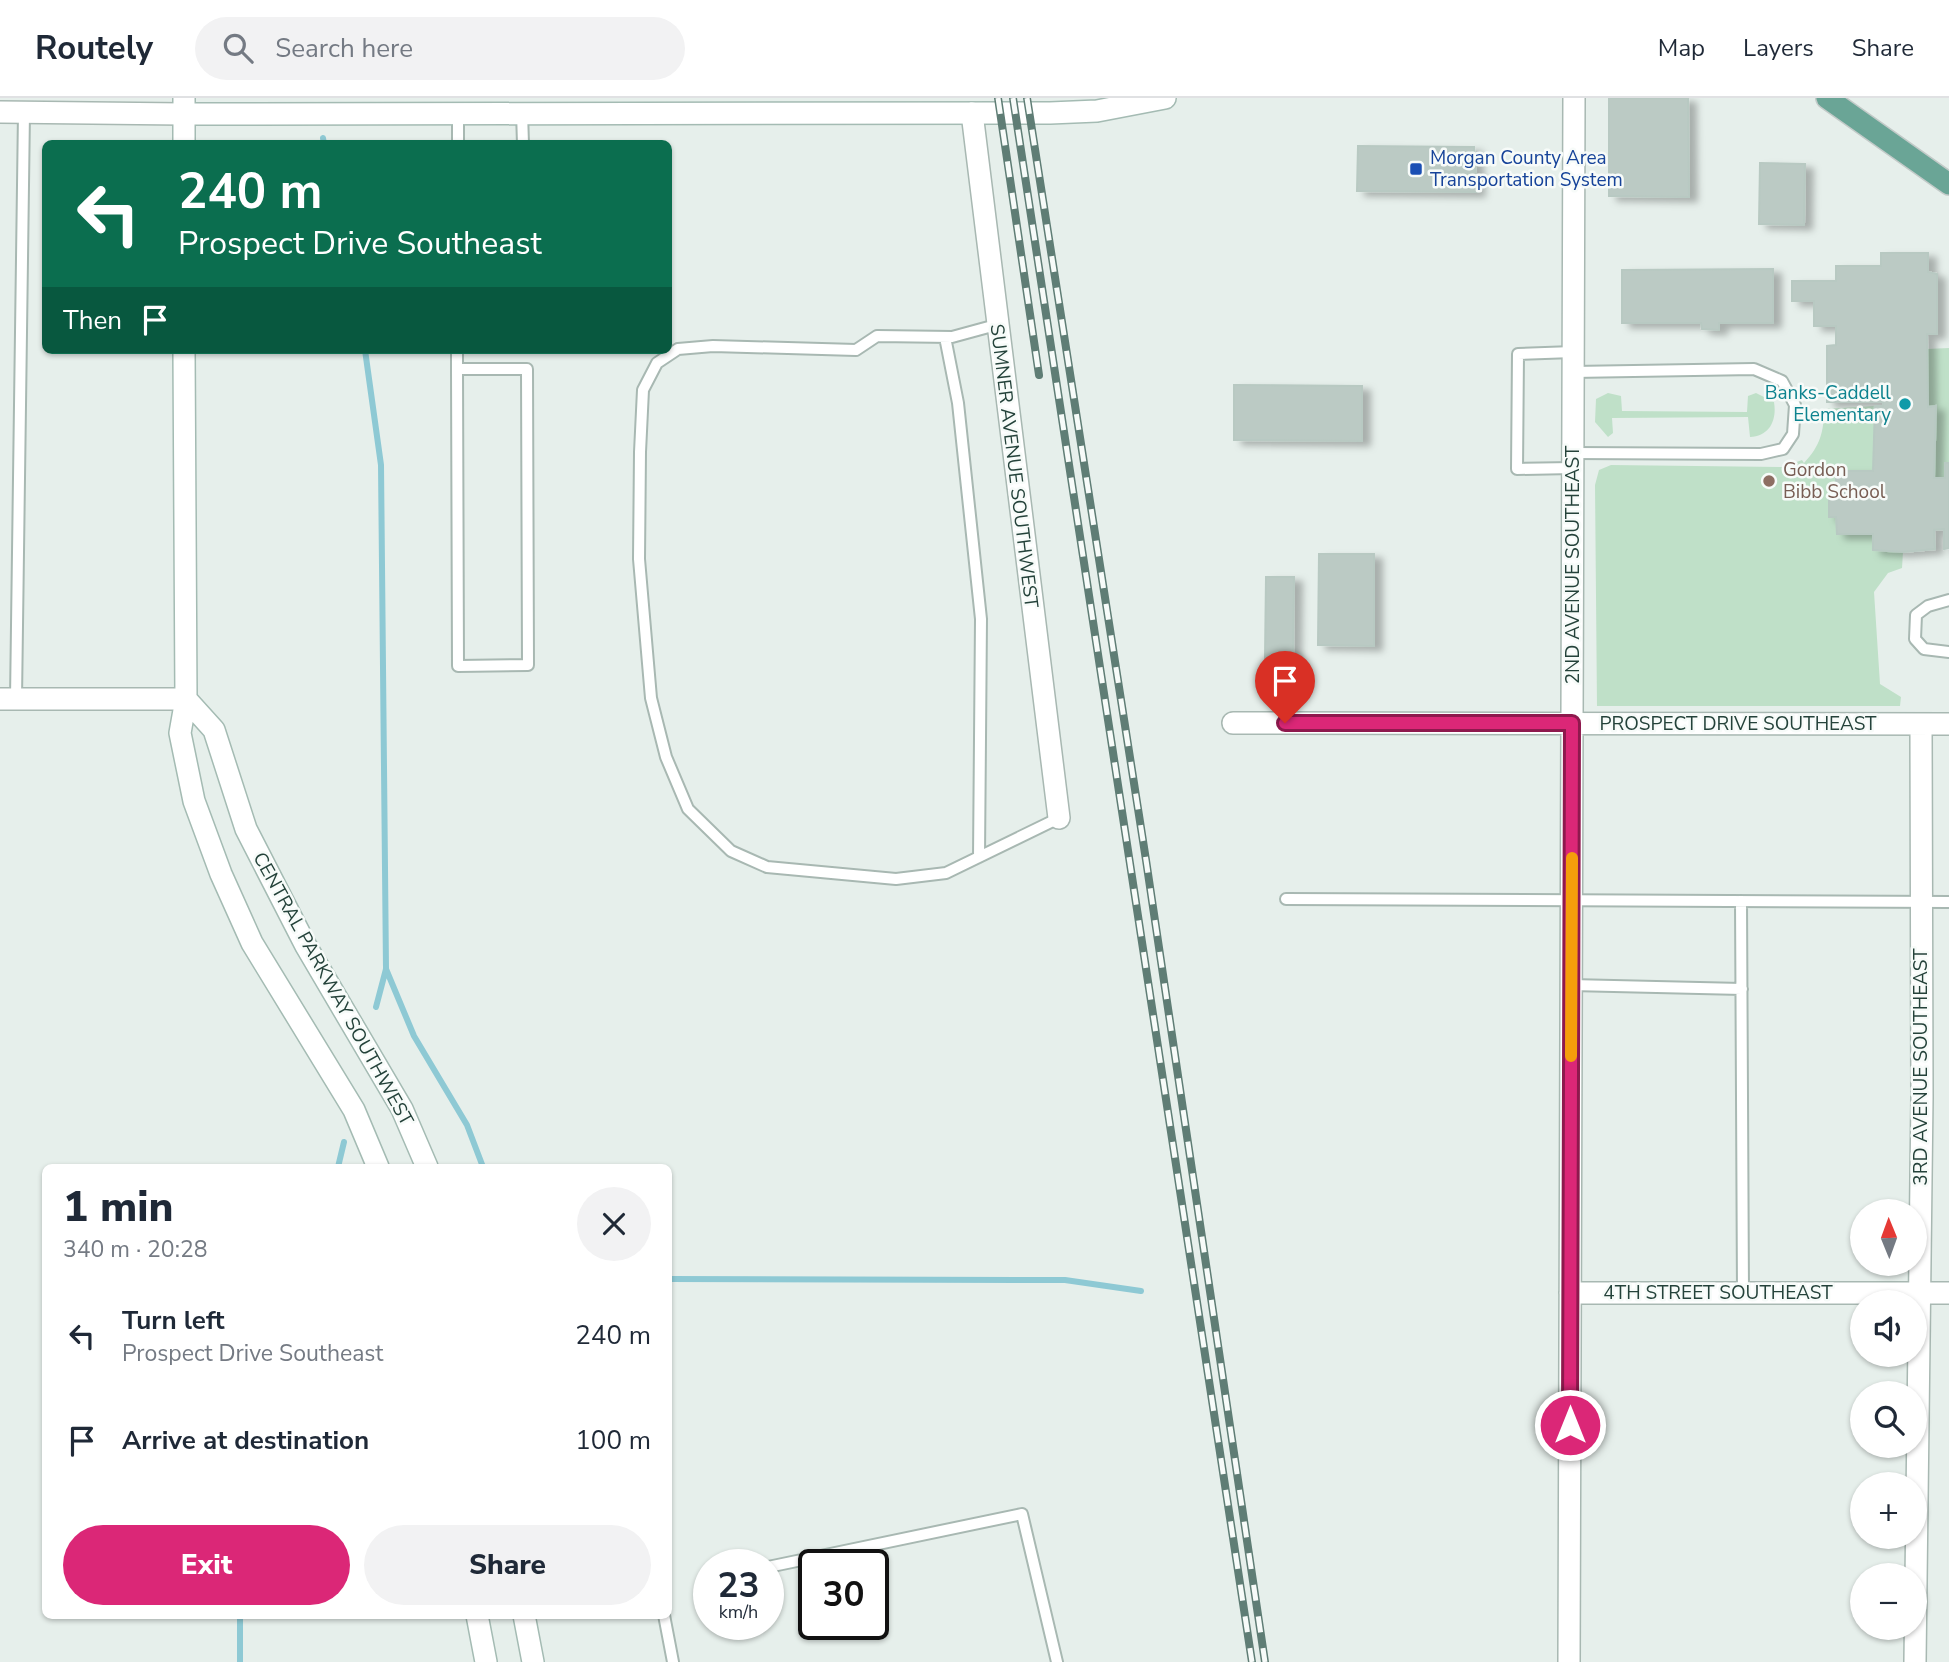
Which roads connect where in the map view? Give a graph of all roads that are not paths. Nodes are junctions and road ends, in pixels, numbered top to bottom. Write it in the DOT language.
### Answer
graph roads {
  1 [pos="1165,98"];
  2 [pos="1574,98"];
  3 [pos="1827,98"];
  4 [pos="184,106"];
  5 [pos="528,108"];
  6 [pos="0,112"];
  7 [pos="24,112"];
  8 [pos="458,113"];
  9 [pos="972,113"];
  10 [pos="184,140"];
  11 [pos="458,140"];
  12 [pos="524,140"];
  13 [pos="1949,184"];
  14 [pos="996,325"];
  15 [pos="945,337"];
  16 [pos="672,353"];
  17 [pos="184,354"];
  18 [pos="457,354"];
  19 [pos="670,354"];
  20 [pos="1573,362"];
  21 [pos="457,369"];
  22 [pos="1573,461"];
  23 [pos="1949,600"];
  24 [pos="1949,652"];
  25 [pos="8,699"];
  26 [pos="186,699"];
  27 [pos="1233,723"];
  28 [pos="1572,723"];
  29 [pos="1921,724"];
  30 [pos="1949,724"];
  31 [pos="1059,818"];
  32 [pos="979,857"];
  33 [pos="1286,898"];
  34 [pos="1572,898"];
  35 [pos="1741,901"];
  36 [pos="1949,902"];
  37 [pos="1921,903"];
  38 [pos="1571,985"];
  39 [pos="1742,989"];
  40 [pos="377,1164"];
  41 [pos="426,1164"];
  42 [pos="1919,1290"];
  43 [pos="1570,1293"];
  44 [pos="1743,1293"];
  45 [pos="1850,1293"];
  46 [pos="1927,1293"];
  47 [pos="1949,1293"];
  48 [pos="1918,1367"];
  49 [pos="784,1564"];
  50 [pos="478,1619"];
  51 [pos="526,1619"];
  52 [pos="665,1619"];
  53 [pos="486,1662"];
  54 [pos="533,1662"];
  55 [pos="673,1662"];
  56 [pos="1057,1662"];
  57 [pos="1569,1662"];
  58 [pos="1915,1662"];
  1 -- 9 [label="street"];
  2 -- 20 [label="street, 2ND AVENUE SOUTHEAST"];
  3 -- 13 [label="main road"];
  4 -- 7 [label="street"];
  4 -- 8 [label="street"];
  4 -- 10 [label="street"];
  5 -- 8 [label="street"];
  5 -- 9 [label="street"];
  5 -- 12 [label="lane"];
  6 -- 7 [label="street"];
  7 -- 25 [label="lane"];
  8 -- 11 [label="lane"];
  9 -- 14 [label="street, SUMNER AVENUE SOUTHWEST"];
  14 -- 15 [label="lane"];
  14 -- 31 [label="street, SUMNER AVENUE SOUTHWEST"];
  15 -- 16 [label="lane"];
  15 -- 32 [label="lane"];
  17 -- 26 [label="street, CENTRAL PARKWAY SOUTHWEST"];
  18 -- 21 [label="lane"];
  19 -- 32 [label="lane"];
  20 -- 22 [label="street, 2ND AVENUE SOUTHEAST"];
  20 -- 22 [label="lane"];
  20 -- 22 [label="lane"];
  21 -- 21 [label="lane"];
  22 -- 28 [label="street, 2ND AVENUE SOUTHEAST"];
  23 -- 24 [label="lane"];
  25 -- 26 [label="street"];
  26 -- 40 [label="street, CENTRAL PARKWAY SOUTHWEST"];
  26 -- 41 [label="street, CENTRAL PARKWAY SOUTHWEST"];
  27 -- 28 [label="street, PROSPECT DRIVE SOUTHEAST"];
  28 -- 29 [label="street, PROSPECT DRIVE SOUTHEAST"];
  28 -- 34 [label="street, 2ND AVENUE SOUTHEAST"];
  29 -- 30 [label="street, PROSPECT DRIVE SOUTHEAST"];
  29 -- 37 [label="street, 3RD AVENUE SOUTHEAST"];
  31 -- 32 [label="lane"];
  33 -- 34 [label="lane"];
  34 -- 35 [label="lane"];
  34 -- 38 [label="street, 2ND AVENUE SOUTHEAST"];
  35 -- 37 [label="lane"];
  35 -- 39 [label="lane"];
  36 -- 37 [label="lane"];
  37 -- 42 [label="street, 3RD AVENUE SOUTHEAST"];
  38 -- 39 [label="lane"];
  38 -- 43 [label="street, 2ND AVENUE SOUTHEAST"];
  39 -- 44 [label="lane"];
  43 -- 44 [label="street, 4TH STREET SOUTHEAST"];
  43 -- 57 [label="street, 2ND AVENUE SOUTHEAST"];
  44 -- 45 [label="street, 4TH STREET SOUTHEAST"];
  46 -- 47 [label="street, 4TH STREET SOUTHEAST"];
  48 -- 58 [label="street, 3RD AVENUE SOUTHEAST"];
  49 -- 56 [label="lane"];
  50 -- 53 [label="street"];
  51 -- 54 [label="street"];
  52 -- 55 [label="lane"];
}
